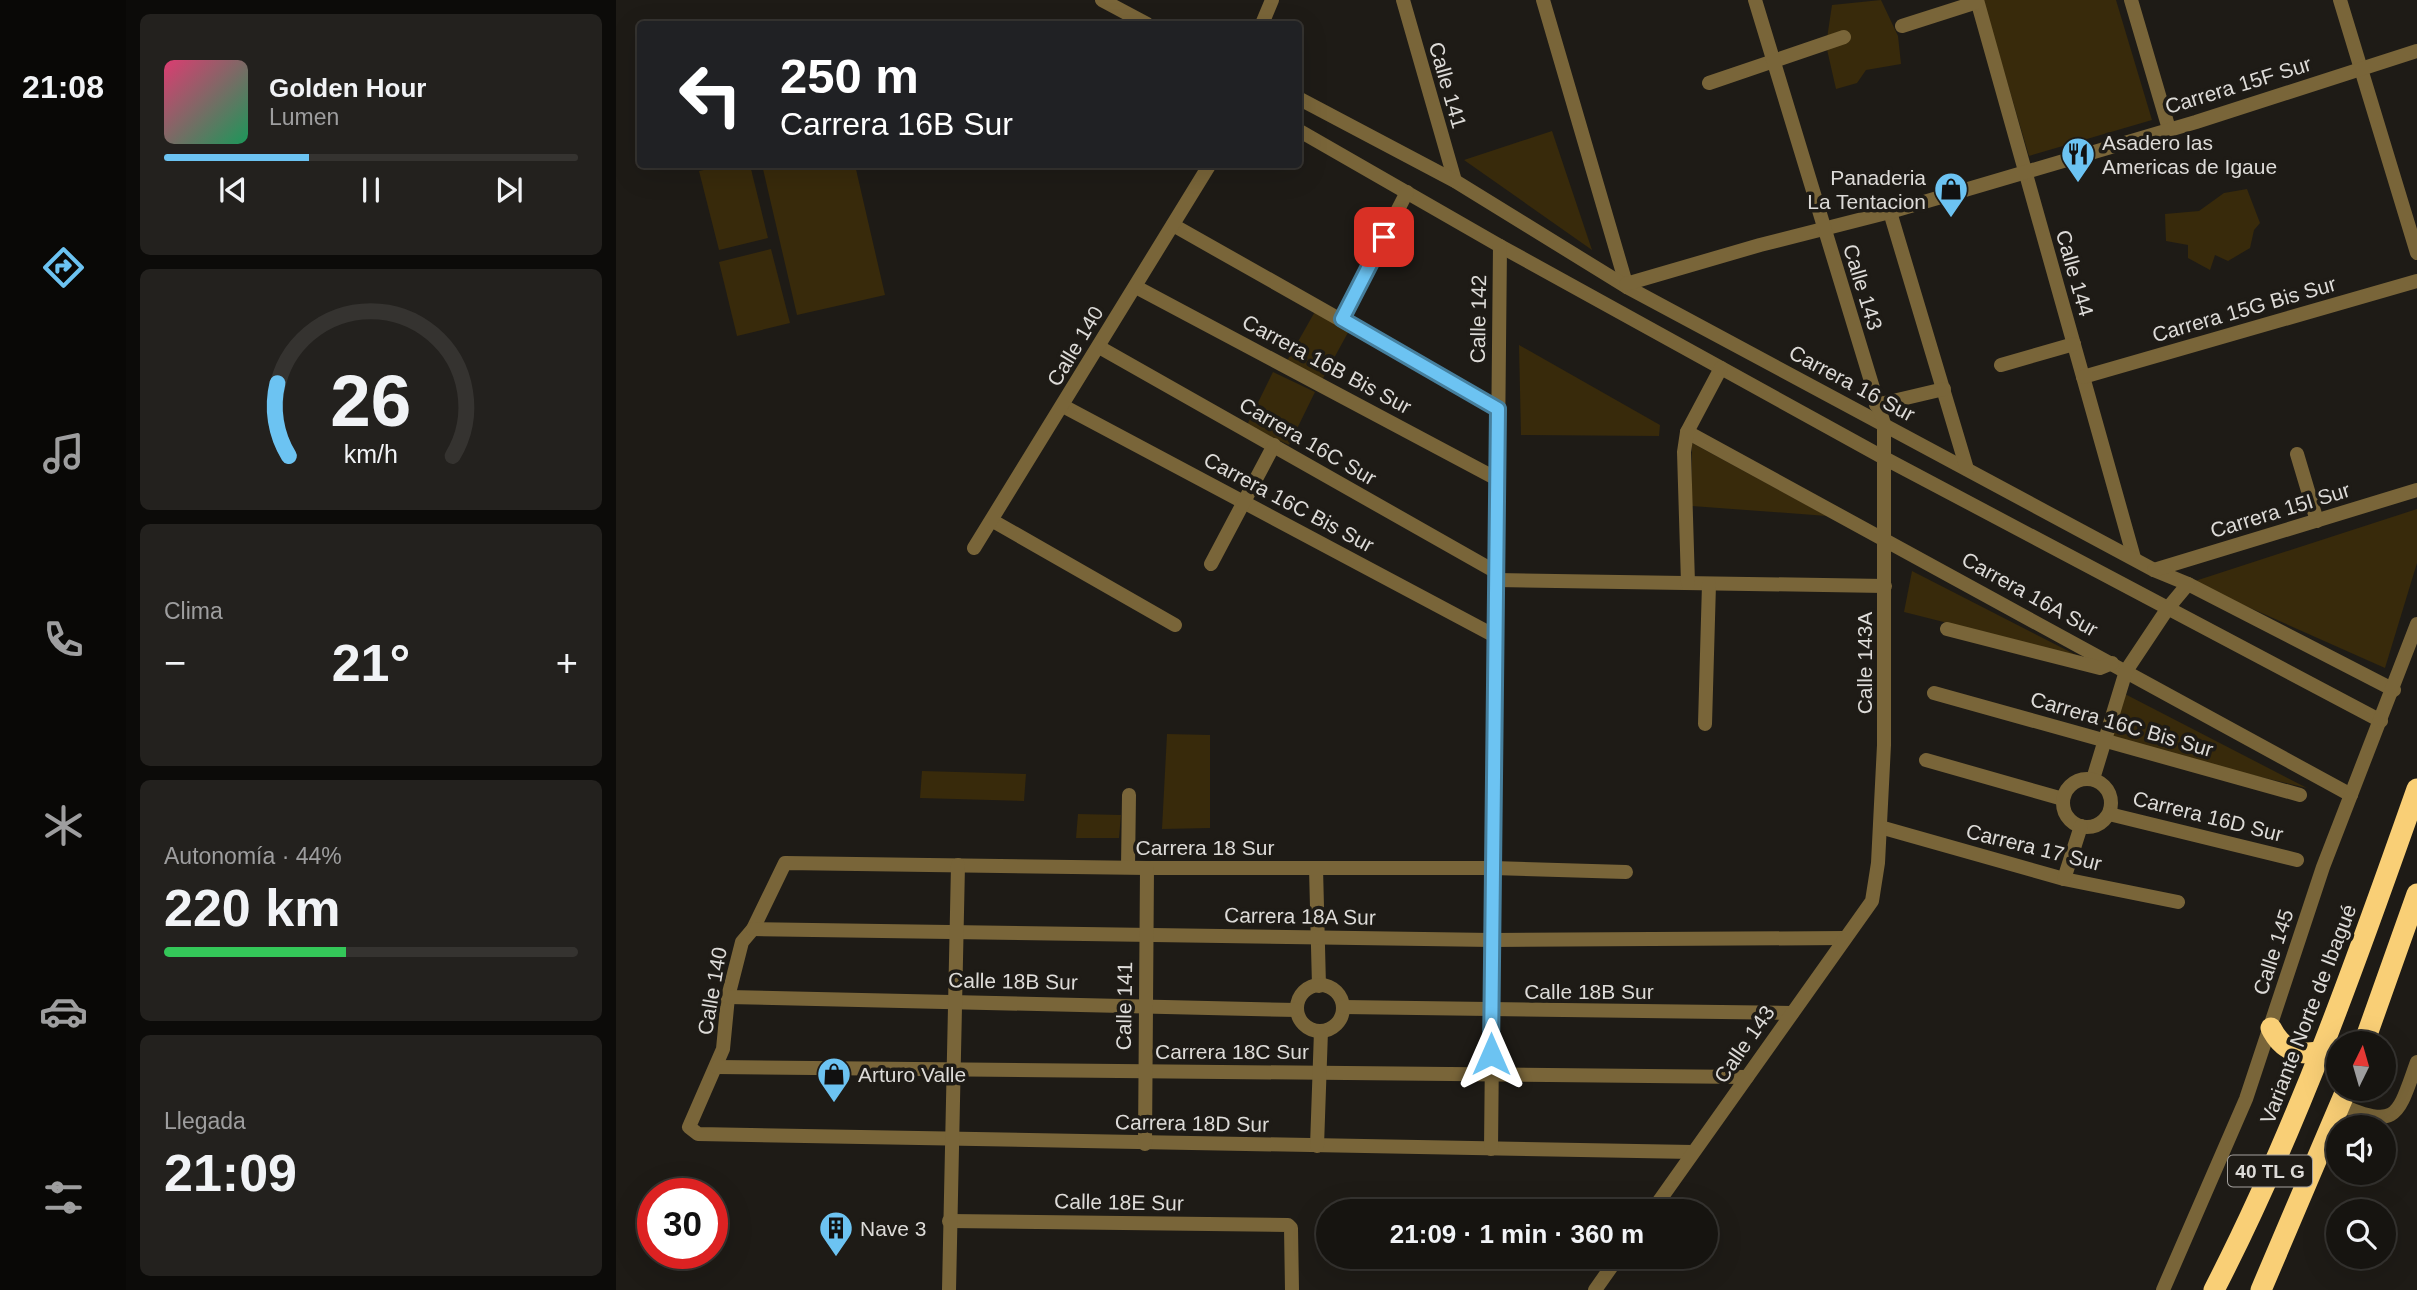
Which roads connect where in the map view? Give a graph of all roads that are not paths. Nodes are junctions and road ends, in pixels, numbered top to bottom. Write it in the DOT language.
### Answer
graph roads {
  1 [pos="1102,0"];
  2 [pos="1272,0"];
  3 [pos="1404,0"];
  4 [pos="1543,0"];
  5 [pos="1755,0"];
  6 [pos="2131,0"];
  7 [pos="2340,0"];
  8 [pos="1977,1"];
  9 [pos="1141,21"];
  10 [pos="1263,21"];
  11 [pos="1902,26"];
  12 [pos="1844,37"];
  13 [pos="2417,51"];
  14 [pos="1774,61"];
  15 [pos="2361,68"];
  16 [pos="1709,83"];
  17 [pos="1302,100"];
  18 [pos="2169,128"];
  19 [pos="1302,132"];
  20 [pos="1208,168"];
  21 [pos="2025,172"];
  22 [pos="1455,181"];
  23 [pos="1407,191"];
  24 [pos="1890,212"];
  25 [pos="1173,225"];
  26 [pos="1824,230"];
  27 [pos="1500,246"];
  28 [pos="2417,253"];
  29 [pos="2417,281"];
  30 [pos="1627,285"];
  31 [pos="1136,287"];
  32 [pos="1342,319"];
  33 [pos="2074,344"];
  34 [pos="1099,347"];
  35 [pos="2001,365"];
  36 [pos="1721,368"];
  37 [pos="2083,377"];
  38 [pos="1944,389"];
  39 [pos="1876,405"];
  40 [pos="1063,406"];
  41 [pos="1498,409"];
  42 [pos="1884,424"];
  43 [pos="1687,432"];
  44 [pos="1273,445"];
  45 [pos="2297,454"];
  46 [pos="1886,459"];
  47 [pos="1967,469"];
  48 [pos="1497,479"];
  49 [pos="2417,490"];
  50 [pos="1244,501"];
  51 [pos="993,521"];
  52 [pos="2317,521"];
  53 [pos="1884,537"];
  54 [pos="974,548"];
  55 [pos="2134,558"];
  56 [pos="1211,564"];
  57 [pos="2154,570"];
  58 [pos="1496,576"];
  59 [pos="1688,583"];
  60 [pos="1709,584"];
  61 [pos="2188,584"];
  62 [pos="1885,586"];
  63 [pos="2168,608"];
  64 [pos="2417,624"];
  65 [pos="1175,625"];
  66 [pos="1947,629"];
  67 [pos="1495,636"];
  68 [pos="2112,663"];
  69 [pos="2126,671"];
  70 [pos="2394,690"];
  71 [pos="1934,693"];
  72 [pos="2381,721"];
  73 [pos="1705,724"];
  74 [pos="2103,741"];
  75 [pos="1926,760"];
  76 [pos="2093,779"];
  77 [pos="2417,789"];
  78 [pos="1129,794"];
  79 [pos="2351,795"];
  80 [pos="2300,796"];
  81 [pos="2063,799"];
  82 [pos="2109,814"];
  83 [pos="2081,826"];
  84 [pos="1880,827"];
  85 [pos="2297,860"];
  86 [pos="785,863"];
  87 [pos="958,865"];
  88 [pos="1128,867"];
  89 [pos="1147,868"];
  90 [pos="1493,868"];
  91 [pos="1316,869"];
  92 [pos="1626,873"];
  93 [pos="2064,879"];
  94 [pos="2417,894"];
  95 [pos="1871,901"];
  96 [pos="2178,902"];
  97 [pos="753,929"];
  98 [pos="955,932"];
  99 [pos="1146,935"];
  100 [pos="1318,938"];
  101 [pos="1845,938"];
  102 [pos="1492,940"];
  103 [pos="1319,986"];
  104 [pos="728,997"];
  105 [pos="953,1001"];
  106 [pos="1146,1004"];
  107 [pos="1343,1007"];
  108 [pos="1297,1010"];
  109 [pos="1492,1012"];
  110 [pos="1792,1013"];
  111 [pos="2271,1028"];
  112 [pos="1321,1031"];
  113 [pos="2368,1031"];
  114 [pos="2322,1051"];
  115 [pos="2417,1062"];
  116 [pos="716,1067"];
  117 [pos="951,1070"];
  118 [pos="1144,1072"];
  119 [pos="1320,1072"];
  120 [pos="1491,1076"];
  121 [pos="1747,1077"];
  122 [pos="2342,1101"];
  123 [pos="2349,1101"];
  124 [pos="691,1130"];
  125 [pos="950,1140"];
  126 [pos="1144,1144"];
  127 [pos="1317,1146"];
  128 [pos="1490,1149"];
  129 [pos="1693,1152"];
  130 [pos="1660,1199"];
  131 [pos="949,1221"];
  132 [pos="1610,1269"];
  133 [pos="948,1290"];
  134 [pos="1292,1290"];
  135 [pos="1595,1290"];
  136 [pos="2163,1290"];
  137 [pos="2214,1290"];
  138 [pos="2261,1290"];
  1 -- 9 [label="street"];
  2 -- 10 [label="street"];
  3 -- 22 [label="street, Calle 141"];
  4 -- 30 [label="street"];
  5 -- 14 [label="street, Calle 143"];
  6 -- 18 [label="street"];
  7 -- 15 [label="street"];
  8 -- 11 [label="street"];
  8 -- 21 [label="street, Calle 144"];
  12 -- 14 [label="street"];
  13 -- 15 [label="street, Carrera 15F Sur"];
  14 -- 16 [label="street"];
  14 -- 26 [label="street, Calle 143"];
  15 -- 18 [label="street, Carrera 15F Sur"];
  15 -- 28 [label="street"];
  17 -- 22 [label="street, Carrera 16 Sur"];
  18 -- 21 [label="street, Carrera 15F Sur"];
  19 -- 23 [label="street"];
  20 -- 25 [label="street, Calle 140"];
  21 -- 24 [label="street, Carrera 15F Sur"];
  21 -- 33 [label="street, Calle 144"];
  22 -- 30 [label="street, Carrera 16 Sur"];
  23 -- 27 [label="street"];
  23 -- 32 [label="street"];
  24 -- 26 [label="street, Carrera 15F Sur"];
  24 -- 38 [label="street"];
  25 -- 31 [label="street, Calle 140"];
  25 -- 32 [label="street"];
  26 -- 30 [label="street, Carrera 15F Sur"];
  26 -- 39 [label="street, Calle 143"];
  27 -- 36 [label="street"];
  27 -- 41 [label="street, Calle 142"];
  29 -- 37 [label="street, Carrera 15G Bis Sur"];
  30 -- 42 [label="street, Carrera 16 Sur"];
  31 -- 34 [label="street, Calle 140"];
  31 -- 48 [label="street, Carrera 16B Bis Sur"];
  32 -- 41 [label="street"];
  33 -- 35 [label="street"];
  33 -- 37 [label="street, Calle 144"];
  34 -- 40 [label="street, Calle 140"];
  34 -- 44 [label="street, Carrera 16C Sur"];
  36 -- 43 [label="street"];
  36 -- 46 [label="street"];
  37 -- 55 [label="street, Calle 144"];
  38 -- 39 [label="street"];
  38 -- 47 [label="street"];
  39 -- 42 [label="street, Calle 143"];
  40 -- 50 [label="street, Carrera 16C Bis Sur"];
  40 -- 51 [label="street, Calle 140"];
  41 -- 48 [label="street, Calle 142"];
  42 -- 46 [label="street, Calle 143A"];
  42 -- 47 [label="street, Carrera 16 Sur"];
  43 -- 53 [label="street, Carrera 16A Sur"];
  43 -- 59 [label="street"];
  44 -- 50 [label="street"];
  44 -- 58 [label="street, Carrera 16C Sur"];
  45 -- 52 [label="street"];
  46 -- 53 [label="street, Calle 143A"];
  46 -- 63 [label="street"];
  47 -- 55 [label="street, Carrera 16 Sur"];
  48 -- 58 [label="street, Calle 142"];
  49 -- 52 [label="street, Carrera 15I Sur"];
  50 -- 56 [label="street"];
  50 -- 67 [label="street, Carrera 16C Bis Sur"];
  51 -- 54 [label="street, Calle 140"];
  51 -- 65 [label="street"];
  52 -- 57 [label="street, Carrera 15I Sur"];
  53 -- 62 [label="street, Calle 143A"];
  53 -- 68 [label="street, Carrera 16A Sur"];
  55 -- 57 [label="street, Carrera 16 Sur"];
  57 -- 61 [label="street, Carrera 16 Sur"];
  58 -- 59 [label="street, Carrera 16C Sur"];
  58 -- 67 [label="street, Calle 142"];
  59 -- 60 [label="street, Carrera 16C Sur"];
  60 -- 62 [label="street, Carrera 16C Sur"];
  60 -- 73 [label="street"];
  61 -- 63 [label="street"];
  61 -- 70 [label="street, Carrera 16 Sur"];
  62 -- 84 [label="street, Calle 143A"];
  63 -- 69 [label="street"];
  63 -- 72 [label="street"];
  64 -- 70 [label="street, Calle 145"];
  66 -- 68 [label="street"];
  67 -- 90 [label="street, Calle 142"];
  68 -- 69 [label="street, Carrera 16A Sur"];
  69 -- 74 [label="street"];
  69 -- 79 [label="street, Carrera 16A Sur"];
  70 -- 72 [label="street, Calle 145"];
  71 -- 74 [label="street, Carrera 16C Bis Sur"];
  72 -- 79 [label="street, Calle 145"];
  74 -- 76 [label="street"];
  74 -- 80 [label="street, Carrera 16C Bis Sur"];
  75 -- 81 [label="street"];
  76 -- 81 [label="street"];
  76 -- 82 [label="street"];
  77 -- 114 [label="highway, Variante Norte de Ibagué / 40 TL G"];
  78 -- 88 [label="street"];
  79 -- 111 [label="street, Calle 145"];
  81 -- 83 [label="street"];
  82 -- 83 [label="street"];
  82 -- 85 [label="street, Carrera 16D Sur"];
  83 -- 93 [label="street"];
  84 -- 93 [label="street, Carrera 17 Sur"];
  84 -- 95 [label="street, Calle 143A"];
  86 -- 87 [label="street, Carrera 18 Sur"];
  86 -- 97 [label="street, Calle 140"];
  87 -- 88 [label="street, Carrera 18 Sur"];
  87 -- 98 [label="street"];
  88 -- 89 [label="street, Carrera 18 Sur"];
  89 -- 91 [label="street, Carrera 18 Sur"];
  89 -- 99 [label="street, Calle 141"];
  90 -- 91 [label="street, Carrera 18 Sur"];
  90 -- 92 [label="street, Carrera 18 Sur"];
  90 -- 102 [label="street, Calle 142"];
  91 -- 100 [label="street"];
  93 -- 96 [label="street, Carrera 17 Sur"];
  94 -- 113 [label="highway"];
  95 -- 101 [label="street, Calle 143"];
  97 -- 98 [label="street, Carrera 18A Sur"];
  97 -- 104 [label="street, Calle 140"];
  98 -- 99 [label="street, Carrera 18A Sur"];
  98 -- 105 [label="street"];
  99 -- 100 [label="street, Carrera 18A Sur"];
  99 -- 106 [label="street, Calle 141"];
  100 -- 102 [label="street, Carrera 18A Sur"];
  100 -- 103 [label="street"];
  101 -- 102 [label="street, Carrera 18A Sur"];
  101 -- 110 [label="street, Calle 143"];
  102 -- 109 [label="street, Calle 142"];
  103 -- 107 [label="street"];
  103 -- 108 [label="street"];
  104 -- 105 [label="street, Calle 18B Sur"];
  104 -- 116 [label="street, Calle 140"];
  105 -- 106 [label="street, Calle 18B Sur"];
  105 -- 117 [label="street"];
  106 -- 108 [label="street, Calle 18B Sur"];
  106 -- 118 [label="street, Calle 141"];
  107 -- 109 [label="street, Calle 18B Sur"];
  107 -- 112 [label="street"];
  108 -- 112 [label="street"];
  109 -- 110 [label="street, Calle 18B Sur"];
  109 -- 120 [label="street, Calle 142"];
  110 -- 121 [label="street, Calle 143"];
  111 -- 114 [label="highway"];
  111 -- 136 [label="street, Calle 145"];
  112 -- 119 [label="street"];
  114 -- 137 [label="highway, Variante Norte de Ibagué / 40 TL G"];
  115 -- 123 [label="street"];
  116 -- 117 [label="street, Carrera 18C Sur"];
  116 -- 124 [label="street, Calle 140"];
  117 -- 118 [label="street, Carrera 18C Sur"];
  117 -- 125 [label="street"];
  118 -- 119 [label="street, Carrera 18C Sur"];
  118 -- 126 [label="street, Calle 141"];
  119 -- 120 [label="street, Carrera 18C Sur"];
  119 -- 127 [label="street"];
  120 -- 121 [label="street, Carrera 18C Sur"];
  120 -- 128 [label="street, Calle 142"];
  121 -- 129 [label="street, Calle 143"];
  122 -- 138 [label="highway, 40 TL G"];
  124 -- 125 [label="street, Carrera 18D Sur"];
  125 -- 126 [label="street, Carrera 18D Sur"];
  125 -- 131 [label="street"];
  126 -- 127 [label="street, Carrera 18D Sur"];
  127 -- 128 [label="street, Carrera 18D Sur"];
  128 -- 129 [label="street, Carrera 18D Sur"];
  129 -- 130 [label="street, Calle 143"];
  131 -- 133 [label="street"];
  131 -- 134 [label="street, Calle 18E Sur"];
  132 -- 135 [label="street"];
}
